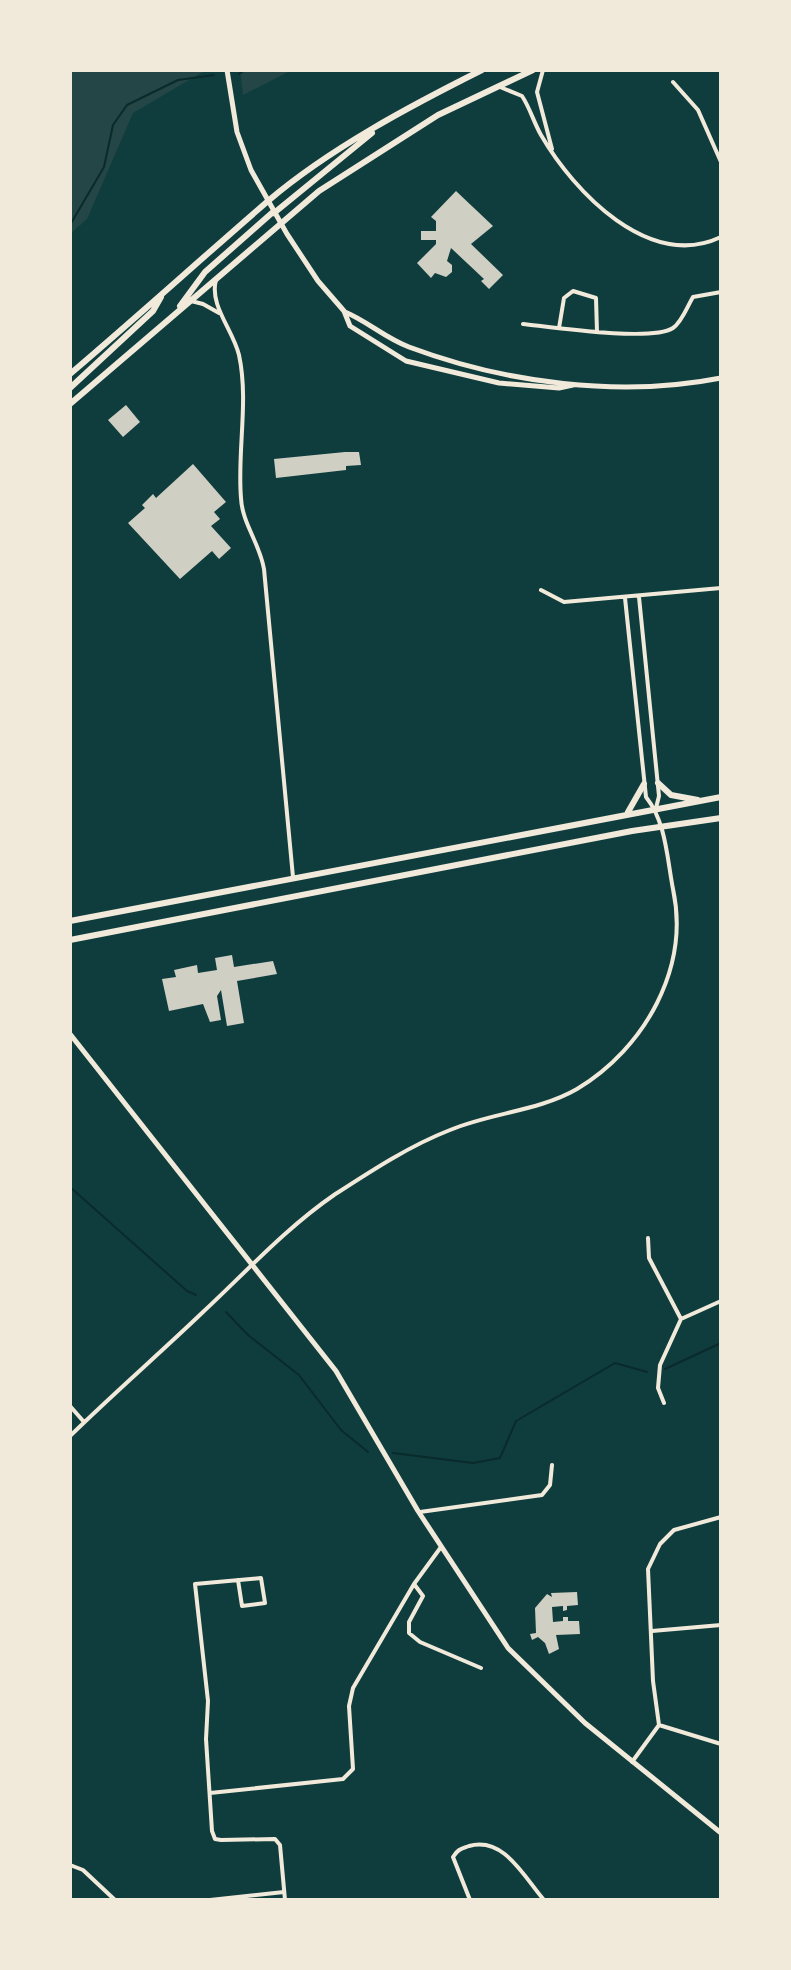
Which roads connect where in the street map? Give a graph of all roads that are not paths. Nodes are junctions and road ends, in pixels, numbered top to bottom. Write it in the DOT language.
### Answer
graph roads {
  1 [pos="227,70"];
  2 [pos="482,70"];
  3 [pos="533,70"];
  4 [pos="543,70"];
  5 [pos="673,82"];
  6 [pos="496,87"];
  7 [pos="375,130"];
  8 [pos="553,151"];
  9 [pos="721,162"];
  10 [pos="268,201"];
  11 [pos="273,212"];
  12 [pos="280,223"];
  13 [pos="721,237"];
  14 [pos="217,276"];
  15 [pos="165,290"];
  16 [pos="721,292"];
  17 [pos="189,301"];
  18 [pos="178,309"];
  19 [pos="344,311"];
  20 [pos="223,318"];
  21 [pos="523,324"];
  22 [pos="559,328"];
  23 [pos="597,332"];
  24 [pos="70,374"];
  25 [pos="721,378"];
  26 [pos="573,385"];
  27 [pos="70,388"];
  28 [pos="70,404"];
  29 [pos="721,588"];
  30 [pos="541,590"];
  31 [pos="642,597"];
  32 [pos="625,598"];
  33 [pos="658,783"];
  34 [pos="644,784"];
  35 [pos="721,797"];
  36 [pos="701,800"];
  37 [pos="656,808"];
  38 [pos="627,813"];
  39 [pos="721,818"];
  40 [pos="661,826"];
  41 [pos="293,877"];
  42 [pos="70,921"];
  43 [pos="70,940"];
  44 [pos="70,1034"];
  45 [pos="648,1238"];
  46 [pos="252,1265"];
  47 [pos="721,1301"];
  48 [pos="681,1319"];
  49 [pos="664,1403"];
  50 [pos="70,1406"];
  51 [pos="84,1422"];
  52 [pos="70,1436"];
  53 [pos="552,1465"];
  54 [pos="418,1511"];
  55 [pos="721,1517"];
  56 [pos="441,1547"];
  57 [pos="238,1580"];
  58 [pos="414,1584"];
  59 [pos="721,1625"];
  60 [pos="651,1632"];
  61 [pos="481,1668"];
  62 [pos="659,1725"];
  63 [pos="721,1744"];
  64 [pos="632,1762"];
  65 [pos="210,1793"];
  66 [pos="721,1833"];
  67 [pos="70,1865"];
  68 [pos="284,1892"];
  69 [pos="115,1900"];
  70 [pos="210,1900"];
  71 [pos="285,1900"];
  72 [pos="470,1900"];
  73 [pos="544,1900"];
  1 -- 10 [label="street"];
  2 -- 7 [label="highway"];
  3 -- 6 [label="highway"];
  4 -- 8 [label="street"];
  5 -- 9 [label="street"];
  6 -- 8 [label="street"];
  6 -- 12 [label="highway"];
  7 -- 10 [label="highway"];
  7 -- 11 [label="highway"];
  8 -- 13 [label="street"];
  10 -- 11 [label="street"];
  10 -- 15 [label="highway"];
  11 -- 12 [label="street"];
  11 -- 18 [label="highway"];
  12 -- 14 [label="highway"];
  12 -- 19 [label="street"];
  14 -- 17 [label="highway"];
  14 -- 20 [label="street"];
  15 -- 24 [label="highway"];
  15 -- 27 [label="highway"];
  16 -- 23 [label="street"];
  17 -- 18 [label="highway"];
  17 -- 20 [label="street"];
  18 -- 28 [label="highway"];
  19 -- 26 [label="street"];
  19 -- 26 [label="street"];
  20 -- 41 [label="street"];
  21 -- 22 [label="street"];
  22 -- 23 [label="street"];
  22 -- 23 [label="street"];
  25 -- 26 [label="street"];
  29 -- 31 [label="street"];
  30 -- 32 [label="street"];
  31 -- 32 [label="street"];
  31 -- 33 [label="street"];
  32 -- 34 [label="street"];
  33 -- 36 [label="highway"];
  33 -- 37 [label="street"];
  34 -- 37 [label="street"];
  34 -- 38 [label="highway"];
  35 -- 36 [label="highway"];
  36 -- 37 [label="highway"];
  37 -- 38 [label="highway"];
  37 -- 40 [label="street"];
  38 -- 41 [label="highway"];
  39 -- 40 [label="highway"];
  40 -- 43 [label="highway"];
  40 -- 46 [label="street"];
  41 -- 42 [label="highway"];
  44 -- 46 [label="street"];
  45 -- 48 [label="street"];
  46 -- 51 [label="street"];
  46 -- 54 [label="street"];
  47 -- 48 [label="street"];
  48 -- 49 [label="street"];
  50 -- 51 [label="street"];
  51 -- 52 [label="street"];
  53 -- 54 [label="street"];
  54 -- 56 [label="street"];
  55 -- 60 [label="street"];
  56 -- 58 [label="street"];
  56 -- 64 [label="street"];
  57 -- 57 [label="street"];
  57 -- 65 [label="street"];
  58 -- 61 [label="street"];
  58 -- 65 [label="street"];
  59 -- 60 [label="street"];
  60 -- 62 [label="street"];
  62 -- 63 [label="street"];
  62 -- 64 [label="street"];
  64 -- 66 [label="street"];
  65 -- 68 [label="street"];
  67 -- 69 [label="street"];
  68 -- 70 [label="street"];
  68 -- 71 [label="street"];
  72 -- 73 [label="street"];
}
